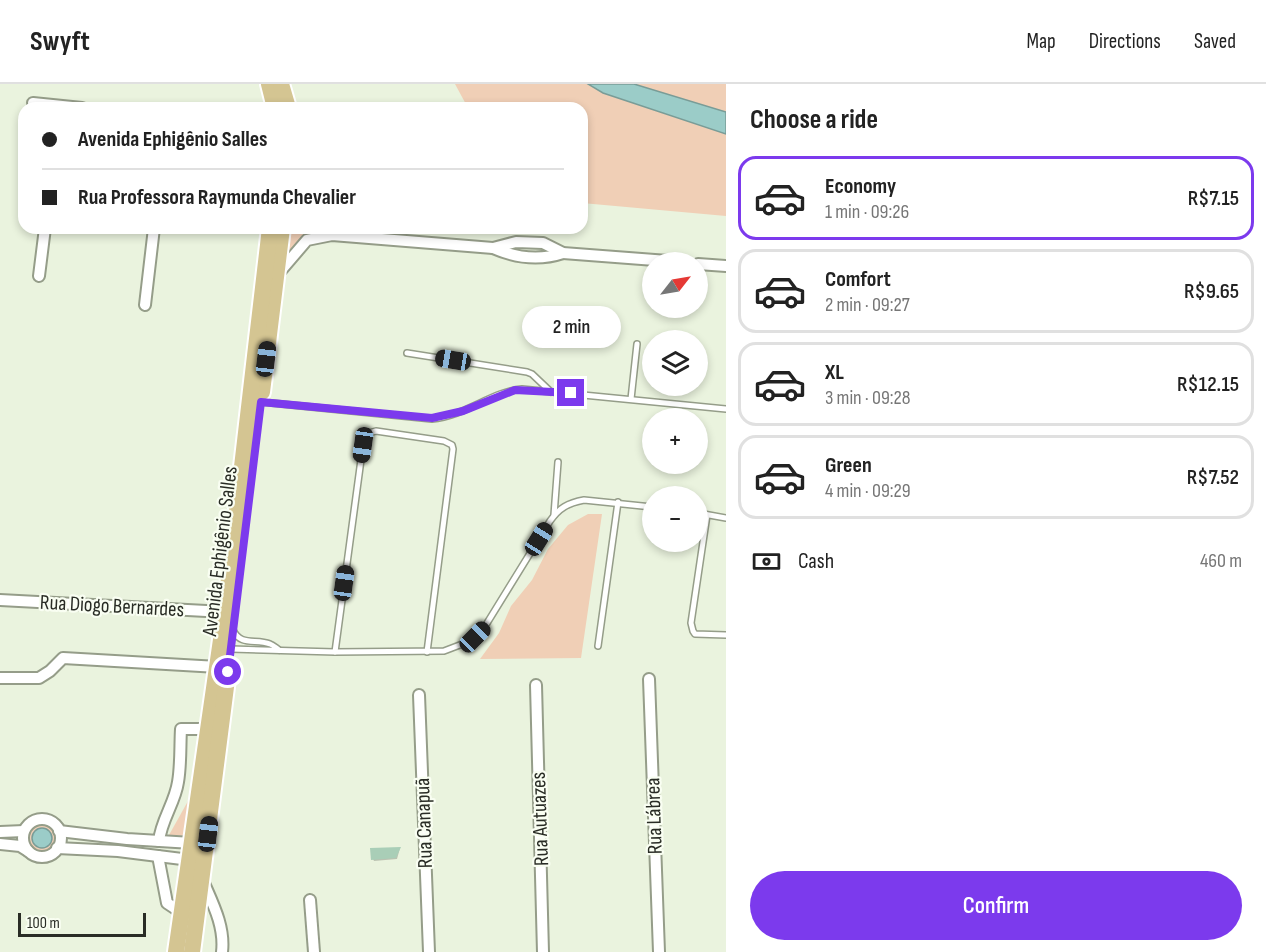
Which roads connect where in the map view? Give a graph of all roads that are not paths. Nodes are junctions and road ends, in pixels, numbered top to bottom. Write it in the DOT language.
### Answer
graph roads {
  1 [pos="274,85"];
  2 [pos="267,102"];
  3 [pos="274,102"];
  4 [pos="284,102"];
  5 [pos="44,234"];
  6 [pos="153,234"];
  7 [pos="269,234"];
  8 [pos="281,234"];
  9 [pos="323,234"];
  10 [pos="349,234"];
  11 [pos="642,259"];
  12 [pos="708,265"];
  13 [pos="726,266"];
  14 [pos="276,275"];
  15 [pos="39,276"];
  16 [pos="145,305"];
  17 [pos="637,345"];
  18 [pos="407,353"];
  19 [pos="551,392"];
  20 [pos="631,399"];
  21 [pos="261,402"];
  22 [pos="726,409"];
  23 [pos="558,462"];
  24 [pos="618,502"];
  25 [pos="642,506"];
  26 [pos="554,515"];
  27 [pos="708,515"];
  28 [pos="726,518"];
  29 [pos="701,552"];
  30 [pos="0,600"];
  31 [pos="225,612"];
  32 [pos="233,630"];
  33 [pos="726,635"];
  34 [pos="598,646"];
  35 [pos="231,648"];
  36 [pos="280,650"];
  37 [pos="334,652"];
  38 [pos="427,652"];
  39 [pos="218,667"];
  40 [pos="0,678"];
  41 [pos="649,679"];
  42 [pos="536,685"];
  43 [pos="419,695"];
  44 [pos="209,729"];
  45 [pos="178,782"];
  46 [pos="201,784"];
  47 [pos="24,831"];
  48 [pos="59,831"];
  49 [pos="0,832"];
  50 [pos="159,841"];
  51 [pos="192,843"];
  52 [pos="0,844"];
  53 [pos="57,848"];
  54 [pos="31,853"];
  55 [pos="158,856"];
  56 [pos="190,860"];
  57 [pos="202,880"];
  58 [pos="310,900"];
  59 [pos="182,913"];
  60 [pos="176,952"];
  61 [pos="192,952"];
  62 [pos="222,952"];
  63 [pos="314,952"];
  64 [pos="429,952"];
  65 [pos="543,952"];
  66 [pos="659,952"];
  1 -- 2 [label="street"];
  1 -- 3 [label="main road"];
  1 -- 4 [label="main road"];
  5 -- 15 [label="street"];
  6 -- 16 [label="street"];
  7 -- 31 [label="main road, Avenida Ephigênio Salles"];
  8 -- 14 [label="main road, Avenida Ephigênio Salles"];
  9 -- 14 [label="street"];
  10 -- 11 [label="street"];
  12 -- 13 [label="street"];
  14 -- 21 [label="main road, Avenida Ephigênio Salles"];
  17 -- 20 [label="lane"];
  18 -- 19 [label="lane"];
  19 -- 20 [label="lane"];
  19 -- 21 [label="lane"];
  20 -- 22 [label="lane"];
  21 -- 32 [label="main road, Avenida Ephigênio Salles"];
  23 -- 26 [label="lane"];
  24 -- 25 [label="lane"];
  24 -- 26 [label="lane"];
  24 -- 34 [label="lane"];
  26 -- 38 [label="lane"];
  27 -- 28 [label="lane"];
  29 -- 33 [label="lane"];
  30 -- 31 [label="street, Rua Diogo Bernardes"];
  31 -- 39 [label="main road, Avenida Ephigênio Salles"];
  32 -- 35 [label="main road, Avenida Ephigênio Salles"];
  32 -- 36 [label="lane"];
  35 -- 36 [label="lane"];
  35 -- 57 [label="main road, Avenida Ephigênio Salles"];
  36 -- 37 [label="lane"];
  37 -- 38 [label="lane"];
  37 -- 38 [label="lane"];
  39 -- 40 [label="street, Avenida Ephigênio Salles"];
  39 -- 44 [label="main road, Avenida Ephigênio Salles"];
  41 -- 66 [label="street, Rua Lábrea"];
  42 -- 65 [label="street, Rua Autuazes"];
  43 -- 64 [label="street, Rua Canapuã"];
  44 -- 45 [label="street"];
  44 -- 46 [label="main road, Avenida Ephigênio Salles"];
  45 -- 46 [label="street"];
  45 -- 50 [label="street"];
  46 -- 51 [label="main road, Avenida Ephigênio Salles"];
  47 -- 48 [label="street"];
  47 -- 49 [label="street"];
  47 -- 54 [label="street"];
  48 -- 50 [label="street"];
  48 -- 53 [label="street"];
  50 -- 51 [label="street"];
  51 -- 56 [label="main road, Avenida Ephigênio Salles"];
  52 -- 54 [label="street"];
  53 -- 54 [label="street"];
  53 -- 55 [label="street"];
  55 -- 56 [label="street"];
  55 -- 59 [label="street"];
  56 -- 59 [label="main road, Avenida Ephigênio Salles"];
  57 -- 61 [label="main road, Avenida Ephigênio Salles"];
  57 -- 62 [label="street"];
  58 -- 63 [label="street"];
  59 -- 60 [label="main road, Avenida Ephigênio Salles"];
}
